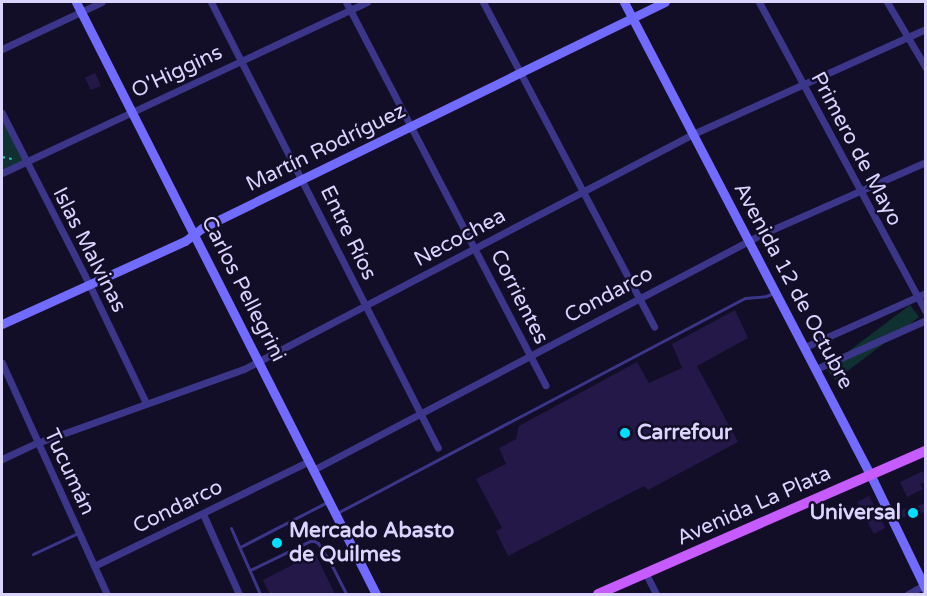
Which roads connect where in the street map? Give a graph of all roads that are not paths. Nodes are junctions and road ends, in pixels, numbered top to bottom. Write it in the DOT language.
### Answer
graph roads {
  1 [pos="76,2"];
  2 [pos="102,2"];
  3 [pos="211,2"];
  4 [pos="346,2"];
  5 [pos="367,2"];
  6 [pos="483,2"];
  7 [pos="624,2"];
  8 [pos="665,2"];
  9 [pos="759,2"];
  10 [pos="887,2"];
  11 [pos="350,9"];
  12 [pos="81,11"];
  13 [pos="632,16"];
  14 [pos="926,29"];
  15 [pos="908,37"];
  16 [pos="2,49"];
  17 [pos="242,61"];
  18 [pos="926,68"];
  19 [pos="520,74"];
  20 [pos="802,84"];
  21 [pos="133,111"];
  22 [pos="2,113"];
  23 [pos="409,126"];
  24 [pos="693,134"];
  25 [pos="26,162"];
  26 [pos="926,162"];
  27 [pos="2,173"];
  28 [pos="303,179"];
  29 [pos="860,191"];
  30 [pos="583,192"];
  31 [pos="195,234"];
  32 [pos="749,240"];
  33 [pos="476,249"];
  34 [pos="89,284"];
  35 [pos="776,292"];
  36 [pos="926,293"];
  37 [pos="640,297"];
  38 [pos="917,297"];
  39 [pos="366,306"];
  40 [pos="926,312"];
  41 [pos="926,321"];
  42 [pos="2,324"];
  43 [pos="654,327"];
  44 [pos="805,347"];
  45 [pos="530,356"];
  46 [pos="259,361"];
  47 [pos="2,363"];
  48 [pos="816,369"];
  49 [pos="545,385"];
  50 [pos="146,404"];
  51 [pos="421,413"];
  52 [pos="37,443"];
  53 [pos="438,448"];
  54 [pos="926,451"];
  55 [pos="2,459"];
  56 [pos="311,465"];
  57 [pos="872,476"];
  58 [pos="329,501"];
  59 [pos="203,514"];
  60 [pos="335,514"];
  61 [pos="231,528"];
  62 [pos="80,532"];
  63 [pos="240,547"];
  64 [pos="353,549"];
  65 [pos="33,554"];
  66 [pos="330,562"];
  67 [pos="94,566"];
  68 [pos="250,570"];
  69 [pos="646,574"];
  70 [pos="925,586"];
  71 [pos="107,594"];
  72 [pos="239,594"];
  73 [pos="260,594"];
  74 [pos="346,594"];
  75 [pos="376,594"];
  76 [pos="598,594"];
  77 [pos="656,594"];
  78 [pos="908,594"];
  1 -- 12 [label="street, Carlos Pellegrini"];
  2 -- 12 [label="street"];
  3 -- 17 [label="street, Entre Ríos"];
  4 -- 11 [label="street, Corrientes"];
  5 -- 11 [label="street, O'Higgins"];
  6 -- 19 [label="street"];
  7 -- 13 [label="street, Avenida 12 de Octubre"];
  8 -- 13 [label="street, Martín Rodríguez"];
  9 -- 20 [label="street, Primero de Mayo"];
  10 -- 15 [label="street"];
  11 -- 17 [label="street, O'Higgins"];
  11 -- 23 [label="street, Corrientes"];
  12 -- 16 [label="street"];
  12 -- 21 [label="street, Carlos Pellegrini"];
  13 -- 19 [label="street, Martín Rodríguez"];
  13 -- 24 [label="street, Avenida 12 de Octubre"];
  14 -- 15 [label="street, Necochea"];
  15 -- 18 [label="street"];
  15 -- 20 [label="street, Necochea"];
  17 -- 21 [label="street, O'Higgins"];
  17 -- 28 [label="street, Entre Ríos"];
  19 -- 23 [label="street, Martín Rodríguez"];
  19 -- 30 [label="street"];
  20 -- 24 [label="street, Necochea"];
  20 -- 29 [label="street, Primero de Mayo"];
  21 -- 25 [label="street, O'Higgins"];
  21 -- 31 [label="street, Carlos Pellegrini"];
  22 -- 25 [label="street, Islas Malvinas"];
  23 -- 28 [label="street, Martín Rodríguez"];
  23 -- 33 [label="street, Corrientes"];
  24 -- 30 [label="street, Necochea"];
  24 -- 32 [label="street, Avenida 12 de Octubre"];
  25 -- 27 [label="street, O'Higgins"];
  25 -- 34 [label="street, Islas Malvinas"];
  26 -- 29 [label="street, Condarco"];
  28 -- 31 [label="street, Martín Rodríguez"];
  28 -- 39 [label="street, Entre Ríos"];
  29 -- 32 [label="street, Condarco"];
  29 -- 38 [label="street, Primero de Mayo"];
  30 -- 33 [label="street, Necochea"];
  30 -- 37 [label="street"];
  31 -- 34 [label="street, Martín Rodríguez"];
  31 -- 46 [label="street, Carlos Pellegrini"];
  32 -- 35 [label="street, Avenida 12 de Octubre"];
  32 -- 37 [label="street, Condarco"];
  33 -- 39 [label="street, Necochea"];
  33 -- 45 [label="street, Corrientes"];
  34 -- 42 [label="street, Martín Rodríguez"];
  34 -- 50 [label="street, Islas Malvinas"];
  35 -- 44 [label="street, Avenida 12 de Octubre"];
  35 -- 60 [label="lane"];
  36 -- 38 [label="street"];
  37 -- 43 [label="street"];
  37 -- 45 [label="street, Condarco"];
  38 -- 40 [label="street, Primero de Mayo"];
  38 -- 44 [label="street"];
  39 -- 46 [label="street, Necochea"];
  39 -- 51 [label="street, Entre Ríos"];
  41 -- 48 [label="street"];
  44 -- 48 [label="street, Avenida 12 de Octubre"];
  45 -- 49 [label="street, Corrientes"];
  45 -- 51 [label="street, Condarco"];
  46 -- 50 [label="street, Necochea"];
  46 -- 56 [label="street, Carlos Pellegrini"];
  47 -- 52 [label="street, Tucumán"];
  48 -- 57 [label="street, Avenida 12 de Octubre"];
  50 -- 52 [label="street, Necochea"];
  51 -- 53 [label="street, Entre Ríos"];
  51 -- 56 [label="street, Condarco"];
  52 -- 55 [label="street, Necochea"];
  52 -- 62 [label="street, Tucumán"];
  54 -- 57 [label="main road, Avenida La Plata"];
  56 -- 58 [label="street, Carlos Pellegrini"];
  56 -- 59 [label="street, Condarco"];
  57 -- 69 [label="main road, Avenida La Plata"];
  57 -- 70 [label="street, Avenida 12 de Octubre"];
  58 -- 60 [label="street, Carlos Pellegrini"];
  58 -- 63 [label="lane"];
  59 -- 67 [label="street, Condarco"];
  59 -- 72 [label="street"];
  60 -- 64 [label="street, Carlos Pellegrini"];
  61 -- 63 [label="lane"];
  62 -- 65 [label="lane"];
  62 -- 67 [label="street, Tucumán"];
  63 -- 68 [label="lane"];
  64 -- 66 [label="lane"];
  64 -- 75 [label="street, Carlos Pellegrini"];
  66 -- 68 [label="lane"];
  66 -- 74 [label="lane"];
  67 -- 71 [label="street, Tucumán"];
  68 -- 73 [label="lane"];
  69 -- 76 [label="main road, Avenida La Plata"];
  69 -- 77 [label="street"];
  70 -- 78 [label="street"];
}
